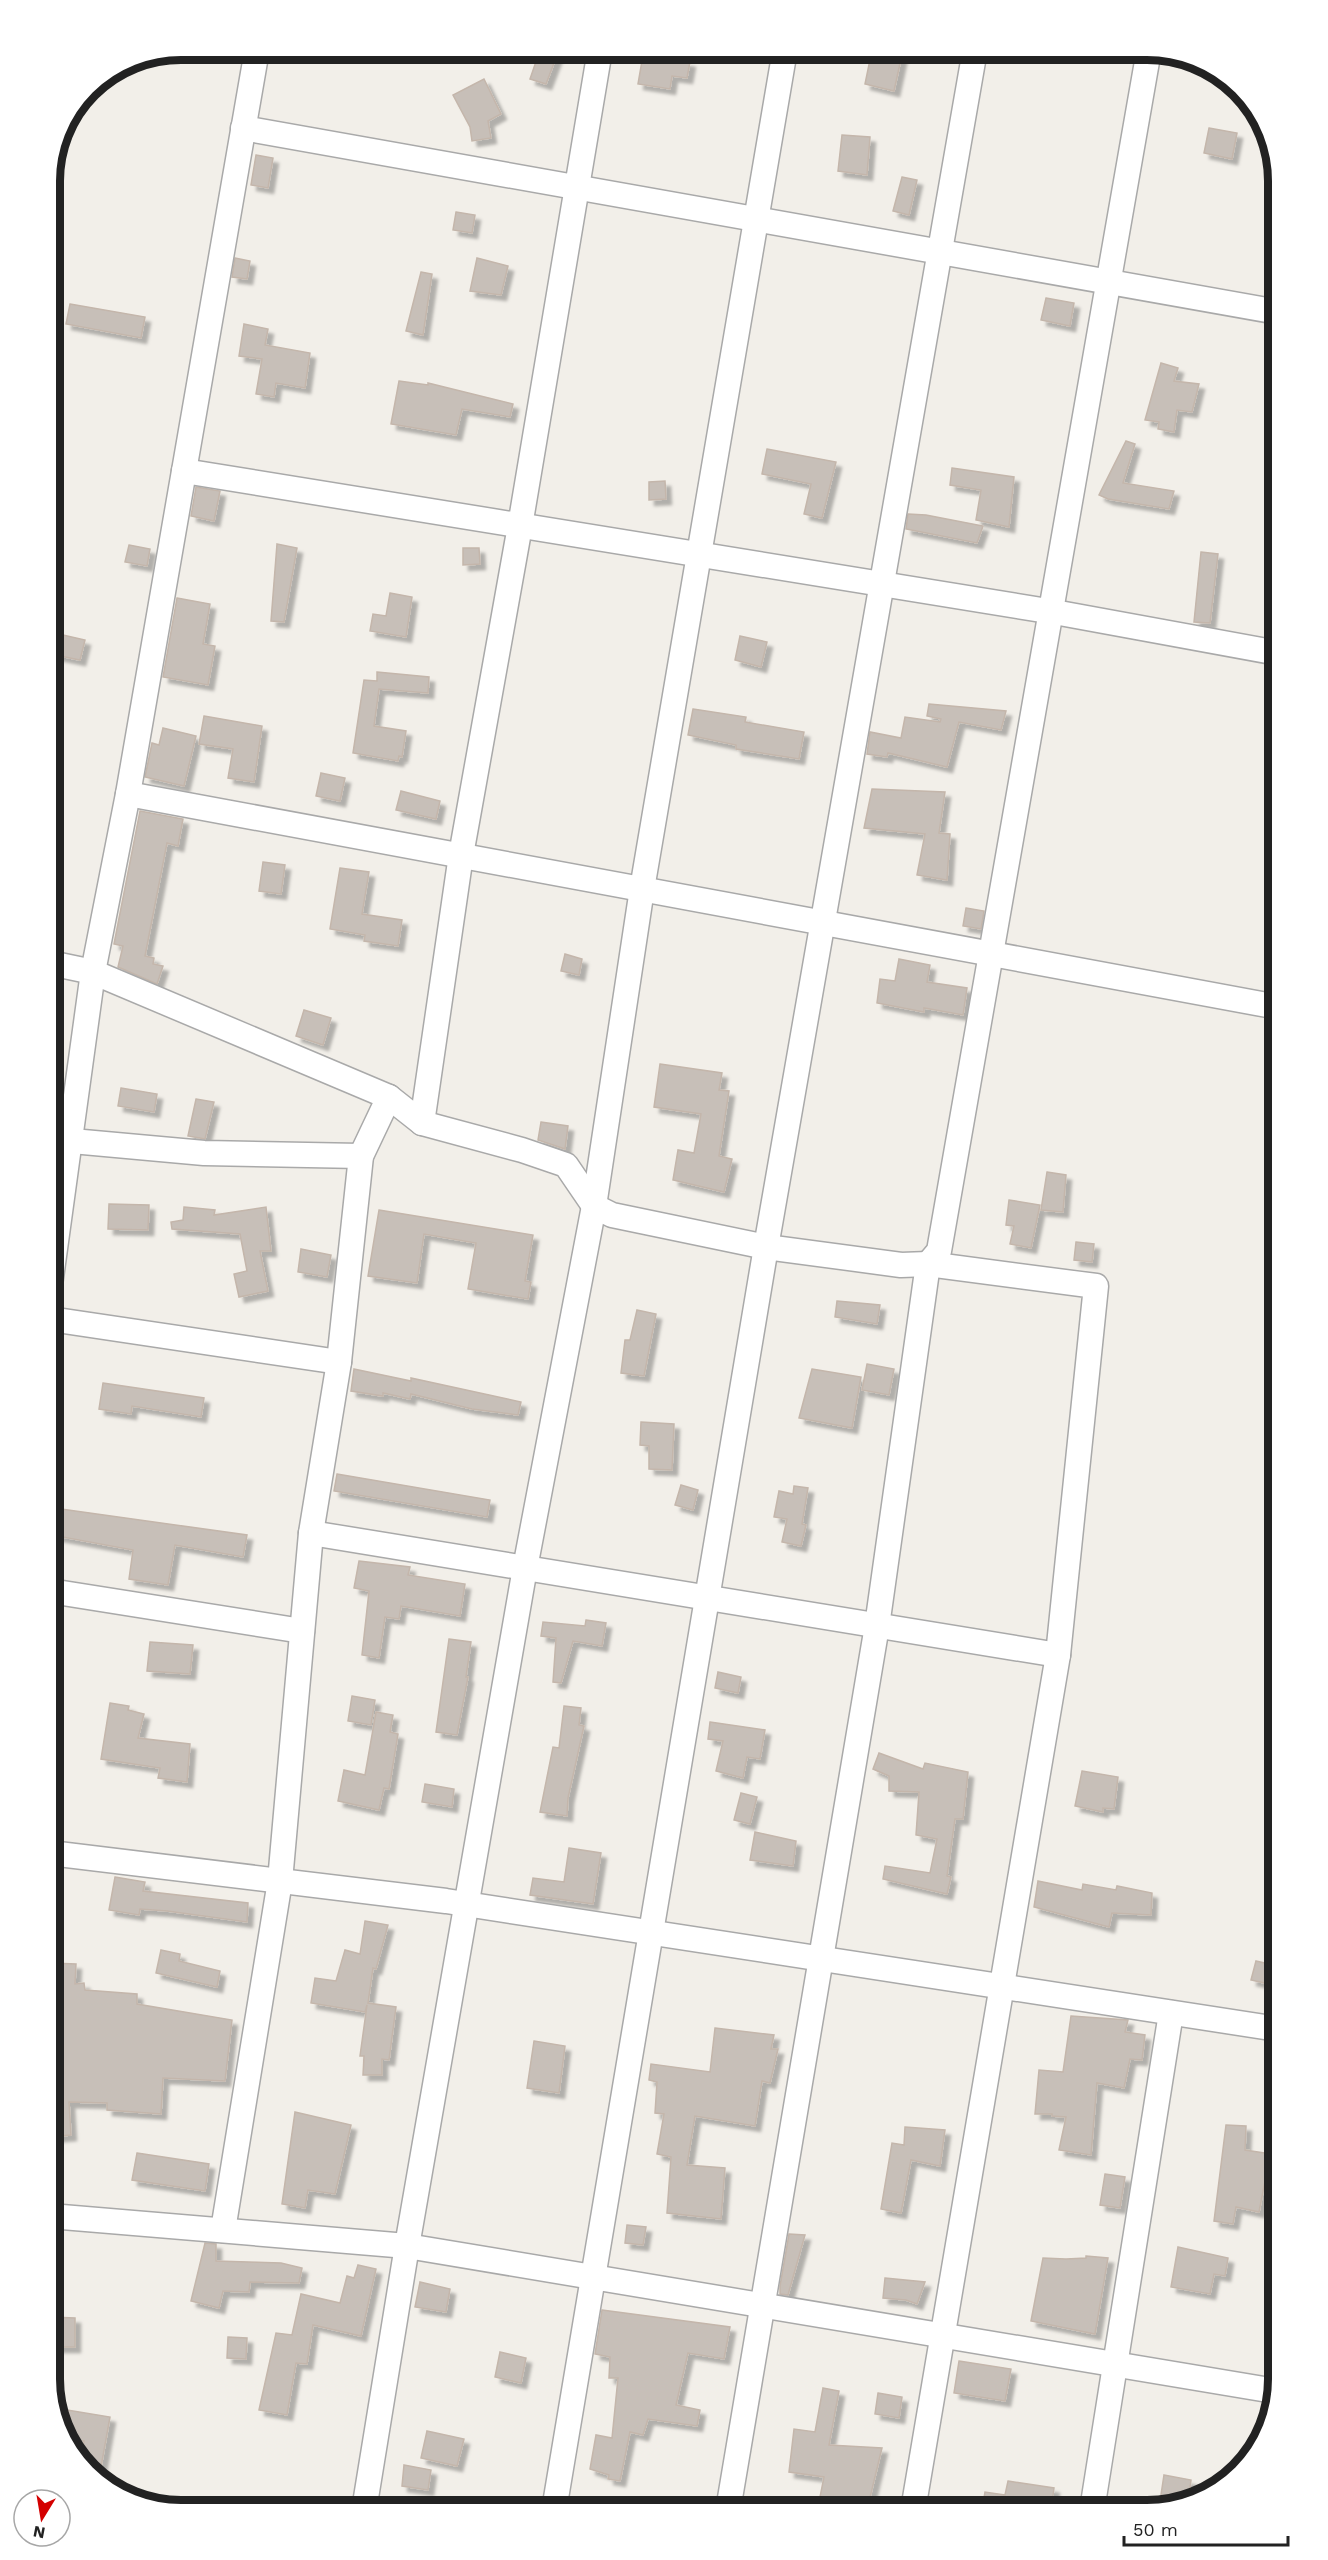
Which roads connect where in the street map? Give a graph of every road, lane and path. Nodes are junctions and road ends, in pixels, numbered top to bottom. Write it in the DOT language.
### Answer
graph roads {
  1 [pos="255,60"];
  2 [pos="598,60"];
  3 [pos="783,60"];
  4 [pos="973,60"];
  5 [pos="1147,60"];
  6 [pos="243,128"];
  7 [pos="577,187"];
  8 [pos="756,219"];
  9 [pos="940,252"];
  10 [pos="1109,282"];
  11 [pos="1268,310"];
  12 [pos="184,471"];
  13 [pos="520,526"];
  14 [pos="699,555"];
  15 [pos="883,585"];
  16 [pos="1052,612"];
  17 [pos="1268,651"];
  18 [pos="128,794"];
  19 [pos="461,855"];
  20 [pos="642,889"];
  21 [pos="824,922"];
  22 [pos="992,954"];
  23 [pos="60,965"];
  24 [pos="93,972"];
  25 [pos="1268,1005"];
  26 [pos="389,1097"];
  27 [pos="422,1123"];
  28 [pos="60,1141"];
  29 [pos="361,1156"];
  30 [pos="594,1206"];
  31 [pos="766,1247"];
  32 [pos="928,1264"];
  33 [pos="60,1320"];
  34 [pos="339,1362"];
  35 [pos="311,1533"];
  36 [pos="525,1568"];
  37 [pos="60,1594"];
  38 [pos="708,1598"];
  39 [pos="877,1626"];
  40 [pos="302,1631"];
  41 [pos="1058,1655"];
  42 [pos="60,1854"];
  43 [pos="280,1881"];
  44 [pos="467,1904"];
  45 [pos="652,1933"];
  46 [pos="821,1959"];
  47 [pos="1002,1987"];
  48 [pos="1171,2013"];
  49 [pos="1268,2028"];
  50 [pos="60,2217"];
  51 [pos="223,2230"];
  52 [pos="407,2246"];
  53 [pos="594,2278"];
  54 [pos="763,2306"];
  55 [pos="943,2335"];
  56 [pos="1116,2364"];
  57 [pos="1267,2390"];
  58 [pos="366,2500"];
  59 [pos="556,2500"];
  60 [pos="730,2500"];
  61 [pos="915,2500"];
  62 [pos="1094,2500"];
  1 -- 6 [label="street"];
  2 -- 7 [label="street"];
  3 -- 8 [label="street"];
  4 -- 9 [label="street"];
  5 -- 10 [label="street"];
  6 -- 7 [label="street"];
  6 -- 12 [label="street"];
  7 -- 8 [label="street"];
  7 -- 13 [label="street"];
  8 -- 9 [label="street"];
  8 -- 14 [label="street"];
  9 -- 10 [label="street"];
  9 -- 15 [label="street"];
  10 -- 11 [label="street"];
  10 -- 16 [label="street"];
  12 -- 13 [label="street"];
  12 -- 18 [label="street"];
  13 -- 14 [label="street"];
  13 -- 19 [label="street"];
  14 -- 15 [label="street"];
  14 -- 20 [label="street"];
  15 -- 16 [label="street"];
  15 -- 21 [label="street"];
  16 -- 17 [label="street"];
  16 -- 22 [label="street"];
  18 -- 19 [label="street"];
  18 -- 24 [label="street"];
  19 -- 20 [label="street"];
  19 -- 27 [label="street"];
  20 -- 21 [label="street"];
  20 -- 30 [label="street"];
  21 -- 22 [label="street"];
  21 -- 31 [label="street"];
  22 -- 25 [label="street"];
  22 -- 32 [label="street"];
  23 -- 24 [label="street"];
  24 -- 26 [label="street"];
  24 -- 28 [label="street"];
  26 -- 27 [label="street"];
  26 -- 29 [label="street"];
  27 -- 30 [label="street"];
  28 -- 29 [label="street"];
  29 -- 34 [label="street"];
  30 -- 31 [label="street"];
  30 -- 36 [label="street"];
  31 -- 32 [label="street"];
  31 -- 38 [label="street"];
  32 -- 39 [label="street"];
  32 -- 41 [label="street"];
  33 -- 34 [label="street"];
  34 -- 35 [label="street"];
  35 -- 36 [label="street"];
  35 -- 40 [label="street"];
  36 -- 38 [label="street"];
  36 -- 44 [label="street"];
  37 -- 40 [label="street"];
  38 -- 39 [label="street"];
  38 -- 45 [label="street"];
  39 -- 41 [label="street"];
  39 -- 46 [label="street"];
  40 -- 43 [label="street"];
  41 -- 47 [label="street"];
  42 -- 43 [label="street"];
  43 -- 44 [label="street"];
  43 -- 51 [label="street"];
  44 -- 45 [label="street"];
  44 -- 52 [label="street"];
  45 -- 46 [label="street"];
  45 -- 53 [label="street"];
  46 -- 47 [label="street"];
  46 -- 54 [label="street"];
  47 -- 48 [label="street"];
  47 -- 55 [label="street"];
  48 -- 49 [label="street"];
  48 -- 56 [label="street"];
  50 -- 51 [label="street"];
  51 -- 52 [label="street"];
  52 -- 53 [label="street"];
  52 -- 58 [label="street"];
  53 -- 54 [label="street"];
  53 -- 59 [label="street"];
  54 -- 55 [label="street"];
  54 -- 60 [label="street"];
  55 -- 56 [label="street"];
  55 -- 61 [label="street"];
  56 -- 57 [label="street"];
  56 -- 62 [label="street"];
}
